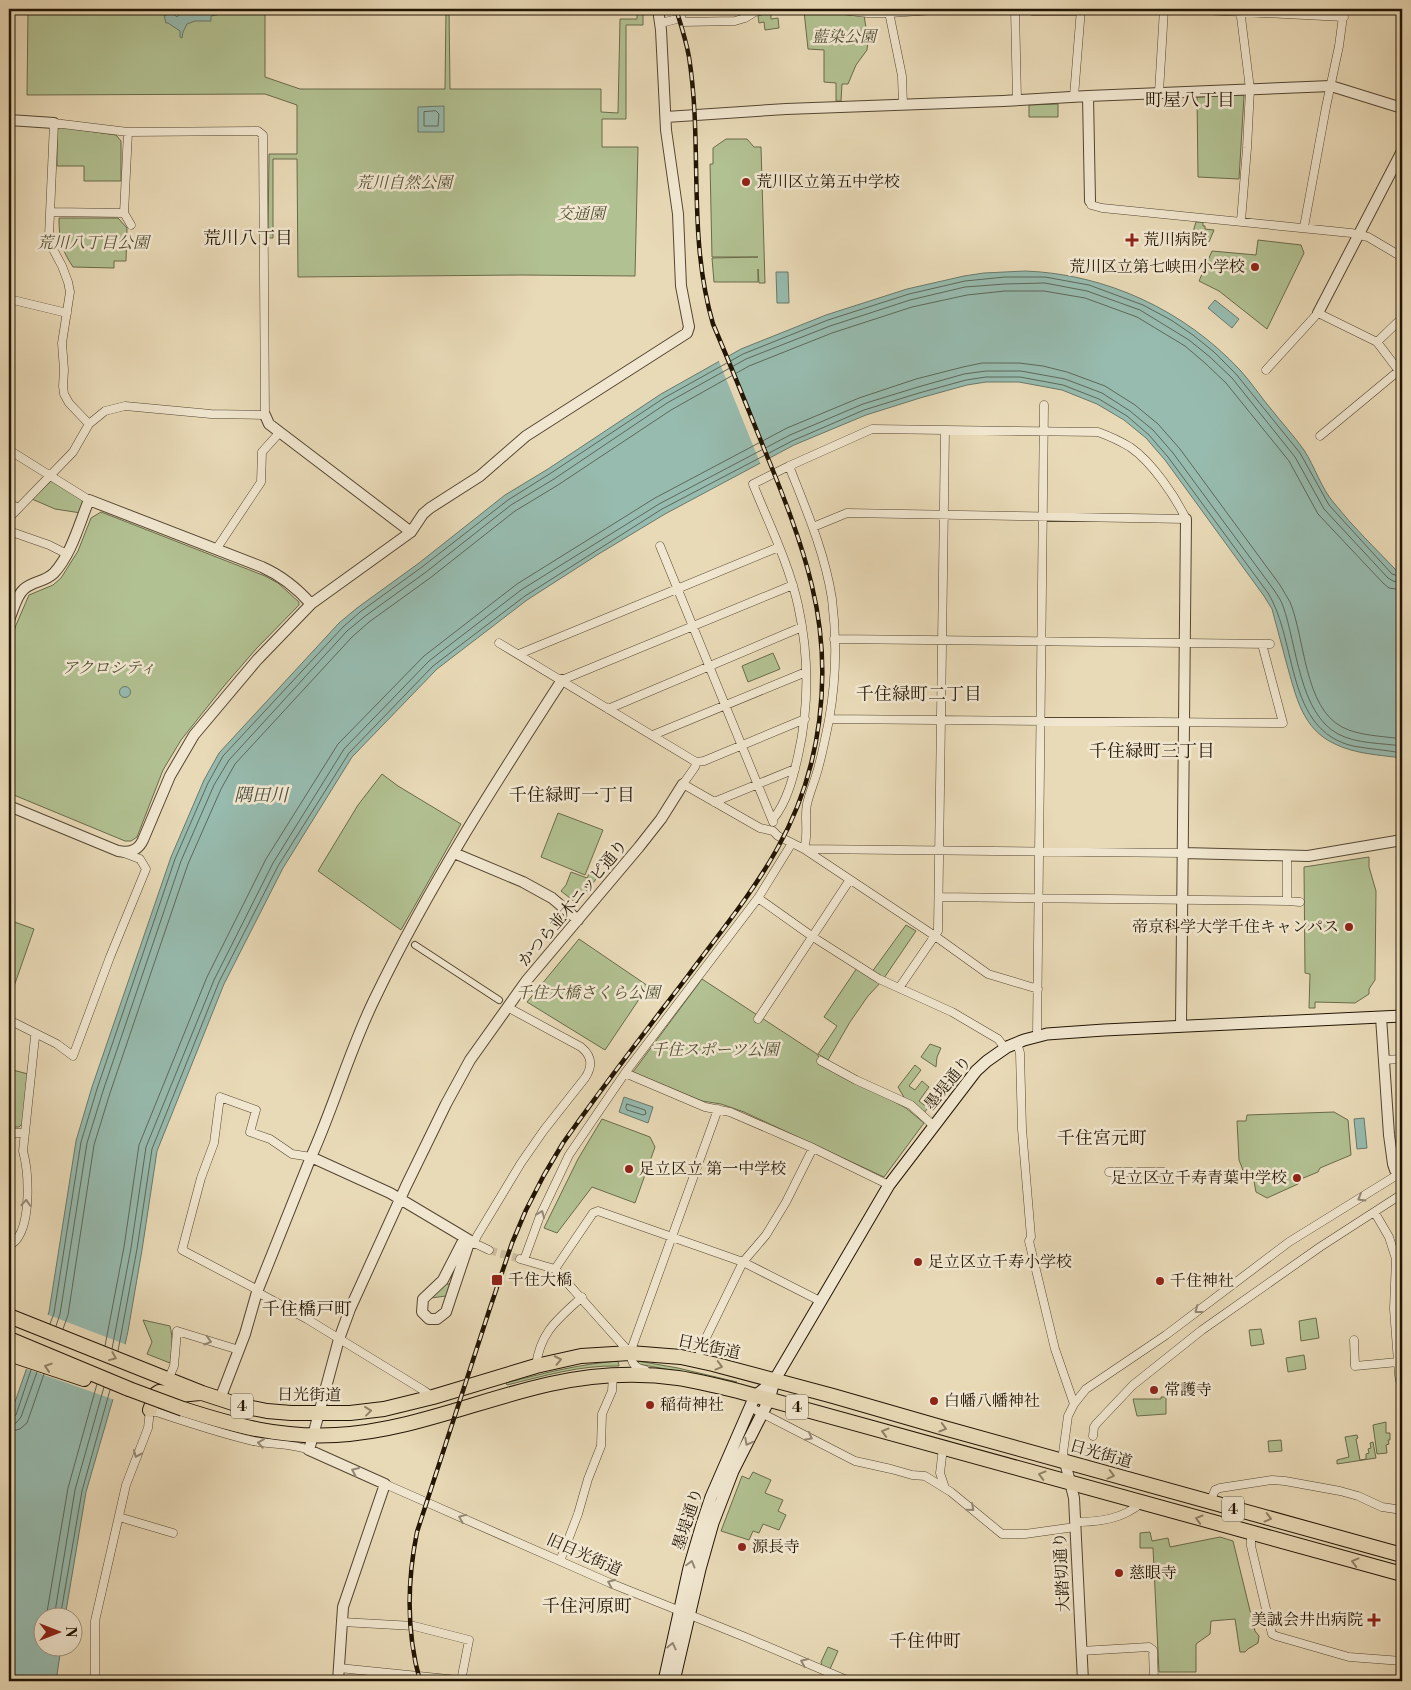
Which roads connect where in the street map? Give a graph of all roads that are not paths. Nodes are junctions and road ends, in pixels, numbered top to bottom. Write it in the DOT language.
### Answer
graph roads {
  1 [pos="658,9"];
  2 [pos="678,9"];
  3 [pos="760,9"];
  4 [pos="832,9"];
  5 [pos="949,9"];
  6 [pos="1015,9"];
  7 [pos="1024,9"];
  8 [pos="1164,9"];
  9 [pos="1183,9"];
  10 [pos="1081,10"];
  11 [pos="1240,10"];
  12 [pos="891,11"];
  13 [pos="1344,13"];
  14 [pos="681,18"];
  15 [pos="661,24"];
  16 [pos="1331,86"];
  17 [pos="1250,89"];
  18 [pos="1159,92"];
  19 [pos="1074,96"];
  20 [pos="1088,96"];
  21 [pos="1017,100"];
  22 [pos="903,105"];
  23 [pos="1402,108"];
  24 [pos="666,117"];
  25 [pos="9,120"];
  26 [pos="54,123"];
  27 [pos="128,132"];
  28 [pos="1402,151"];
  29 [pos="1090,201"];
  30 [pos="51,212"];
  31 [pos="124,213"];
  32 [pos="1241,221"];
  33 [pos="131,225"];
  34 [pos="1304,227"];
  35 [pos="1360,234"];
  36 [pos="1402,257"];
  37 [pos="9,299"];
  38 [pos="67,313"];
  39 [pos="1318,313"];
  40 [pos="1402,318"];
  41 [pos="1377,342"];
  42 [pos="1266,370"];
  43 [pos="1401,370"];
  44 [pos="1044,405"];
  45 [pos="265,415"];
  46 [pos="89,424"];
  47 [pos="945,431"];
  48 [pos="1044,431"];
  49 [pos="280,432"];
  50 [pos="1320,436"];
  51 [pos="9,450"];
  52 [pos="789,466"];
  53 [pos="51,476"];
  54 [pos="89,500"];
  55 [pos="9,503"];
  56 [pos="18,508"];
  57 [pos="944,516"];
  58 [pos="1043,517"];
  59 [pos="9,518"];
  60 [pos="1186,519"];
  61 [pos="812,526"];
  62 [pos="9,531"];
  63 [pos="411,532"];
  64 [pos="660,546"];
  65 [pos="779,547"];
  66 [pos="217,548"];
  67 [pos="67,554"];
  68 [pos="793,585"];
  69 [pos="677,588"];
  70 [pos="312,604"];
  71 [pos="9,620"];
  72 [pos="692,626"];
  73 [pos="802,628"];
  74 [pos="834,639"];
  75 [pos="942,639"];
  76 [pos="1041,641"];
  77 [pos="499,643"];
  78 [pos="1185,643"];
  79 [pos="519,654"];
  80 [pos="709,667"];
  81 [pos="806,672"];
  82 [pos="562,680"];
  83 [pos="725,706"];
  84 [pos="608,709"];
  85 [pos="805,719"];
  86 [pos="829,719"];
  87 [pos="941,720"];
  88 [pos="1041,722"];
  89 [pos="1184,722"];
  90 [pos="653,735"];
  91 [pos="742,745"];
  92 [pos="696,762"];
  93 [pos="795,769"];
  94 [pos="683,784"];
  95 [pos="758,784"];
  96 [pos="714,802"];
  97 [pos="9,806"];
  98 [pos="773,819"];
  99 [pos="773,831"];
  100 [pos="1402,840"];
  101 [pos="792,843"];
  102 [pos="804,849"];
  103 [pos="118,851"];
  104 [pos="939,851"];
  105 [pos="454,853"];
  106 [pos="1039,853"];
  107 [pos="1183,854"];
  108 [pos="1287,856"];
  109 [pos="850,881"];
  110 [pos="938,897"];
  111 [pos="758,898"];
  112 [pos="1039,898"];
  113 [pos="1182,900"];
  114 [pos="1287,901"];
  115 [pos="1300,902"];
  116 [pos="578,920"];
  117 [pos="935,936"];
  118 [pos="813,937"];
  119 [pos="415,945"];
  120 [pos="899,988"];
  121 [pos="1038,989"];
  122 [pos="499,1000"];
  123 [pos="509,1008"];
  124 [pos="1402,1016"];
  125 [pos="1381,1017"];
  126 [pos="758,1019"];
  127 [pos="9,1020"];
  128 [pos="1181,1026"];
  129 [pos="37,1034"];
  130 [pos="1037,1036"];
  131 [pos="1017,1043"];
  132 [pos="1005,1048"];
  133 [pos="1402,1059"];
  134 [pos="1383,1060"];
  135 [pos="821,1061"];
  136 [pos="625,1073"];
  137 [pos="718,1109"];
  138 [pos="934,1126"];
  139 [pos="24,1132"];
  140 [pos="9,1133"];
  141 [pos="813,1148"];
  142 [pos="311,1157"];
  143 [pos="1109,1172"];
  144 [pos="1164,1172"];
  145 [pos="1401,1174"];
  146 [pos="889,1185"];
  147 [pos="1402,1194"];
  148 [pos="400,1198"];
  149 [pos="1374,1213"];
  150 [pos="672,1237"];
  151 [pos="471,1241"];
  152 [pos="9,1247"];
  153 [pos="489,1250"];
  154 [pos="743,1262"];
  155 [pos="555,1269"];
  156 [pos="258,1291"];
  157 [pos="582,1297"];
  158 [pos="820,1301"];
  159 [pos="9,1316"];
  160 [pos="9,1339"];
  161 [pos="339,1339"];
  162 [pos="1354,1340"];
  163 [pos="239,1350"];
  164 [pos="630,1353"];
  165 [pos="9,1354"];
  166 [pos="698,1360"];
  167 [pos="1398,1362"];
  168 [pos="536,1366"];
  169 [pos="613,1376"];
  170 [pos="678,1378"];
  171 [pos="168,1380"];
  172 [pos="774,1381"];
  173 [pos="128,1389"];
  174 [pos="1402,1391"];
  175 [pos="202,1393"];
  176 [pos="433,1397"];
  177 [pos="220,1399"];
  178 [pos="769,1400"];
  179 [pos="753,1401"];
  180 [pos="1074,1404"];
  181 [pos="150,1410"];
  182 [pos="763,1413"];
  183 [pos="319,1414"];
  184 [pos="314,1436"];
  185 [pos="1093,1436"];
  186 [pos="943,1448"];
  187 [pos="309,1450"];
  188 [pos="1065,1462"];
  189 [pos="940,1473"];
  190 [pos="926,1476"];
  191 [pos="385,1484"];
  192 [pos="1071,1484"];
  193 [pos="946,1488"];
  194 [pos="1210,1502"];
  195 [pos="1141,1503"];
  196 [pos="1402,1510"];
  197 [pos="119,1518"];
  198 [pos="1075,1524"];
  199 [pos="173,1532"];
  200 [pos="1251,1533"];
  201 [pos="1402,1555"];
  202 [pos="560,1561"];
  203 [pos="1402,1574"];
  204 [pos="684,1613"];
  205 [pos="342,1622"];
  206 [pos="1081,1650"];
  207 [pos="1402,1662"];
  208 [pos="339,1668"];
  209 [pos="95,1681"];
  210 [pos="338,1681"];
  211 [pos="464,1681"];
  212 [pos="664,1681"];
  213 [pos="674,1681"];
  214 [pos="849,1681"];
  215 [pos="1083,1681"];
  216 [pos="1154,1681"];
  1 -- 15 [label="street"];
  2 -- 14 [label="street"];
  3 -- 14 [label="street"];
  4 -- 12 [label="street"];
  5 -- 12 [label="street"];
  6 -- 21 [label="street"];
  7 -- 10 [label="street"];
  8 -- 18 [label="street"];
  9 -- 11 [label="street"];
  10 -- 19 [label="street"];
  11 -- 13 [label="street"];
  11 -- 17 [label="street"];
  12 -- 22 [label="street"];
  13 -- 16 [label="street"];
  14 -- 15 [label="street"];
  15 -- 24 [label="street"];
  16 -- 17 [label="street"];
  16 -- 23 [label="street"];
  16 -- 34 [label="street"];
  17 -- 18 [label="street"];
  17 -- 32 [label="street"];
  18 -- 20 [label="street"];
  19 -- 20 [label="street"];
  19 -- 21 [label="street"];
  20 -- 29 [label="street"];
  21 -- 22 [label="street"];
  22 -- 24 [label="street"];
  24 -- 63 [label="street"];
  25 -- 26 [label="street"];
  26 -- 27 [label="street"];
  26 -- 30 [label="street"];
  27 -- 31 [label="street"];
  27 -- 45 [label="street"];
  28 -- 35 [label="street"];
  29 -- 32 [label="street"];
  30 -- 31 [label="street"];
  30 -- 38 [label="street"];
  31 -- 33 [label="street"];
  32 -- 34 [label="street"];
  34 -- 35 [label="street"];
  35 -- 36 [label="street"];
  35 -- 39 [label="street"];
  37 -- 38 [label="street"];
  38 -- 46 [label="street"];
  39 -- 41 [label="street"];
  39 -- 42 [label="street"];
  40 -- 41 [label="street"];
  41 -- 43 [label="street"];
  43 -- 50 [label="street"];
  44 -- 48 [label="street"];
  45 -- 46 [label="street"];
  45 -- 49 [label="street"];
  46 -- 53 [label="street"];
  47 -- 48 [label="street"];
  47 -- 52 [label="street"];
  47 -- 57 [label="street"];
  48 -- 58 [label="street"];
  48 -- 60 [label="street"];
  49 -- 63 [label="street"];
  49 -- 66 [label="street"];
  51 -- 53 [label="street"];
  52 -- 61 [label="street"];
  52 -- 65 [label="street"];
  53 -- 54 [label="street"];
  53 -- 56 [label="street"];
  54 -- 66 [label="street"];
  54 -- 67 [label="street"];
  55 -- 56 [label="street"];
  56 -- 59 [label="street"];
  57 -- 58 [label="street"];
  57 -- 61 [label="street"];
  57 -- 75 [label="street"];
  58 -- 60 [label="street"];
  58 -- 76 [label="street"];
  60 -- 78 [label="street"];
  61 -- 74 [label="street"];
  62 -- 67 [label="street"];
  63 -- 70 [label="street"];
  64 -- 69 [label="street"];
  65 -- 68 [label="street"];
  65 -- 69 [label="street"];
  66 -- 70 [label="street"];
  67 -- 71 [label="street"];
  68 -- 72 [label="street"];
  68 -- 73 [label="street"];
  69 -- 72 [label="street"];
  69 -- 79 [label="street"];
  70 -- 103 [label="street"];
  72 -- 80 [label="street"];
  72 -- 82 [label="street"];
  73 -- 80 [label="street"];
  73 -- 81 [label="street"];
  74 -- 75 [label="street"];
  74 -- 86 [label="street"];
  75 -- 76 [label="street"];
  75 -- 87 [label="street"];
  76 -- 78 [label="street"];
  76 -- 88 [label="street"];
  77 -- 79 [label="street"];
  78 -- 89 [label="street"];
  78 -- 89 [label="street"];
  79 -- 82 [label="street"];
  80 -- 83 [label="street"];
  80 -- 84 [label="street"];
  81 -- 83 [label="street"];
  81 -- 85 [label="street"];
  82 -- 84 [label="street"];
  82 -- 105 [label="street"];
  83 -- 90 [label="street"];
  83 -- 91 [label="street"];
  84 -- 90 [label="street"];
  85 -- 91 [label="street"];
  85 -- 93 [label="street"];
  86 -- 87 [label="street"];
  86 -- 102 [label="street"];
  87 -- 88 [label="street"];
  87 -- 104 [label="street"];
  88 -- 89 [label="street"];
  88 -- 106 [label="street"];
  89 -- 107 [label="street"];
  90 -- 92 [label="street"];
  91 -- 92 [label="street"];
  91 -- 95 [label="street"];
  92 -- 94 [label="street"];
  93 -- 95 [label="street"];
  93 -- 98 [label="street"];
  94 -- 96 [label="street"];
  94 -- 116 [label="street, かつら並木ニッピ通り"];
  95 -- 96 [label="street"];
  95 -- 98 [label="street"];
  96 -- 99 [label="street"];
  97 -- 103 [label="street"];
  98 -- 99 [label="street"];
  99 -- 101 [label="street"];
  100 -- 108 [label="street"];
  101 -- 102 [label="street"];
  101 -- 111 [label="street"];
  102 -- 104 [label="street"];
  102 -- 109 [label="street"];
  103 -- 129 [label="street"];
  104 -- 106 [label="street"];
  104 -- 110 [label="street"];
  105 -- 116 [label="street"];
  105 -- 142 [label="street"];
  106 -- 107 [label="street"];
  106 -- 112 [label="street"];
  107 -- 108 [label="street"];
  107 -- 113 [label="street"];
  108 -- 114 [label="street"];
  109 -- 117 [label="street"];
  109 -- 118 [label="street"];
  110 -- 112 [label="street"];
  110 -- 117 [label="street"];
  111 -- 118 [label="street"];
  111 -- 136 [label="street"];
  112 -- 113 [label="street"];
  112 -- 121 [label="street"];
  113 -- 114 [label="street"];
  113 -- 128 [label="street"];
  114 -- 115 [label="street"];
  116 -- 123 [label="street, かつら並木ニッピ通り"];
  117 -- 120 [label="street"];
  117 -- 121 [label="street"];
  118 -- 120 [label="street"];
  118 -- 126 [label="street"];
  119 -- 122 [label="street"];
  120 -- 132 [label="street"];
  121 -- 130 [label="street"];
  123 -- 148 [label="street, かつら並木ニッピ通り"];
  123 -- 151 [label="street"];
  124 -- 125 [label="main road, 墨堤通り"];
  125 -- 128 [label="main road, 墨堤通り"];
  125 -- 134 [label="street"];
  127 -- 129 [label="street"];
  128 -- 130 [label="main road, 墨堤通り"];
  129 -- 139 [label="street"];
  130 -- 131 [label="main road, 墨堤通り"];
  131 -- 132 [label="main road, 墨堤通り"];
  131 -- 180 [label="street"];
  132 -- 138 [label="main road, 墨堤通り"];
  133 -- 134 [label="street"];
  134 -- 145 [label="street"];
  135 -- 138 [label="street"];
  136 -- 137 [label="street"];
  155 -- 136 [label="street, one-way"];
  137 -- 141 [label="street"];
  137 -- 150 [label="street"];
  138 -- 146 [label="main road, 墨堤通り"];
  139 -- 140 [label="street"];
  152 -- 139 [label="street, one-way"];
  141 -- 146 [label="street"];
  141 -- 154 [label="street"];
  142 -- 148 [label="street"];
  142 -- 156 [label="street"];
  142 -- 156 [label="street"];
  143 -- 144 [label="street"];
  145 -- 180 [label="street, one-way"];
  146 -- 158 [label="main road, 墨堤通り"];
  147 -- 149 [label="street"];
  148 -- 151 [label="street"];
  148 -- 161 [label="street, かつら並木ニッピ通り"];
  149 -- 167 [label="street"];
  149 -- 185 [label="street"];
  150 -- 154 [label="street"];
  150 -- 155 [label="street"];
  150 -- 164 [label="street"];
  151 -- 151 [label="street"];
  151 -- 153 [label="street"];
  154 -- 158 [label="street"];
  154 -- 166 [label="street"];
  155 -- 157 [label="street"];
  156 -- 161 [label="street"];
  156 -- 163 [label="street"];
  157 -- 164 [label="street"];
  157 -- 168 [label="street"];
  158 -- 172 [label="main road, 墨堤通り"];
  159 -- 171 [label="highway, 日光街道 / 4, one-way"];
  160 -- 173 [label="highway, 4"];
  161 -- 176 [label="street"];
  161 -- 183 [label="street, かつら並木ニッピ通り"];
  162 -- 167 [label="street"];
  171 -- 163 [label="street, one-way"];
  163 -- 177 [label="street"];
  164 -- 166 [label="highway, 日光街道 / 4"];
  168 -- 164 [label="highway, 日光街道 / 4, one-way"];
  164 -- 170 [label="street"];
  173 -- 165 [label="highway, 4, one-way"];
  166 -- 172 [label="highway, 日光街道 / 4, one-way"];
  167 -- 174 [label="street"];
  168 -- 176 [label="highway, 日光街道 / 4"];
  169 -- 170 [label="highway, 4"];
  169 -- 184 [label="highway, 4"];
  169 -- 202 [label="street"];
  170 -- 179 [label="highway, 4"];
  171 -- 175 [label="highway, 日光街道 / 4"];
  172 -- 178 [label="main road, 墨堤通り"];
  172 -- 179 [label="main road, 墨堤通り"];
  172 -- 188 [label="highway, 日光街道 / 4, one-way"];
  173 -- 184 [label="highway, 4, bridge"];
  175 -- 177 [label="highway, 日光街道 / 4"];
  175 -- 181 [label="highway"];
  183 -- 176 [label="highway, 日光街道 / 4, one-way"];
  177 -- 183 [label="highway, 日光街道 / 4"];
  178 -- 179 [label="highway, 4"];
  178 -- 182 [label="main road, 墨堤通り"];
  186 -- 178 [label="highway, 4, one-way"];
  179 -- 182 [label="street"];
  204 -- 179 [label="main road, 墨堤通り, one-way"];
  180 -- 188 [label="street"];
  187 -- 181 [label="street, one-way"];
  181 -- 197 [label="street, one-way"];
  182 -- 190 [label="street, one-way"];
  182 -- 204 [label="main road, 墨堤通り, one-way"];
  183 -- 184 [label="street, かつら並木ニッピ通り"];
  184 -- 187 [label="street, かつら並木ニッピ通り"];
  186 -- 189 [label="street"];
  192 -- 186 [label="highway, 4, one-way"];
  191 -- 187 [label="street, 旧日光街道, one-way"];
  188 -- 192 [label="street, 大踏切通り"];
  188 -- 194 [label="highway, 日光街道 / 4, one-way"];
  189 -- 190 [label="street"];
  189 -- 193 [label="street"];
  190 -- 193 [label="street"];
  202 -- 191 [label="street, 旧日光街道, one-way"];
  191 -- 205 [label="street"];
  192 -- 195 [label="highway, 4"];
  192 -- 198 [label="street, 大踏切通り"];
  193 -- 198 [label="street, one-way"];
  194 -- 196 [label="street"];
  194 -- 201 [label="highway, 日光街道 / 4, one-way"];
  195 -- 198 [label="street"];
  200 -- 195 [label="highway, 4, one-way"];
  197 -- 199 [label="street"];
  197 -- 209 [label="street"];
  198 -- 206 [label="street, 大踏切通り"];
  203 -- 200 [label="highway, 4, one-way"];
  200 -- 207 [label="street"];
  204 -- 202 [label="street, 旧日光街道, one-way"];
  212 -- 204 [label="main road, 墨堤通り, one-way"];
  204 -- 213 [label="main road, 墨堤通り"];
  214 -- 204 [label="street, 旧日光街道, one-way"];
  205 -- 208 [label="street"];
  205 -- 211 [label="street"];
  206 -- 215 [label="street, 大踏切通り"];
  206 -- 216 [label="street"];
  208 -- 210 [label="street"];
  208 -- 211 [label="street"];
}
